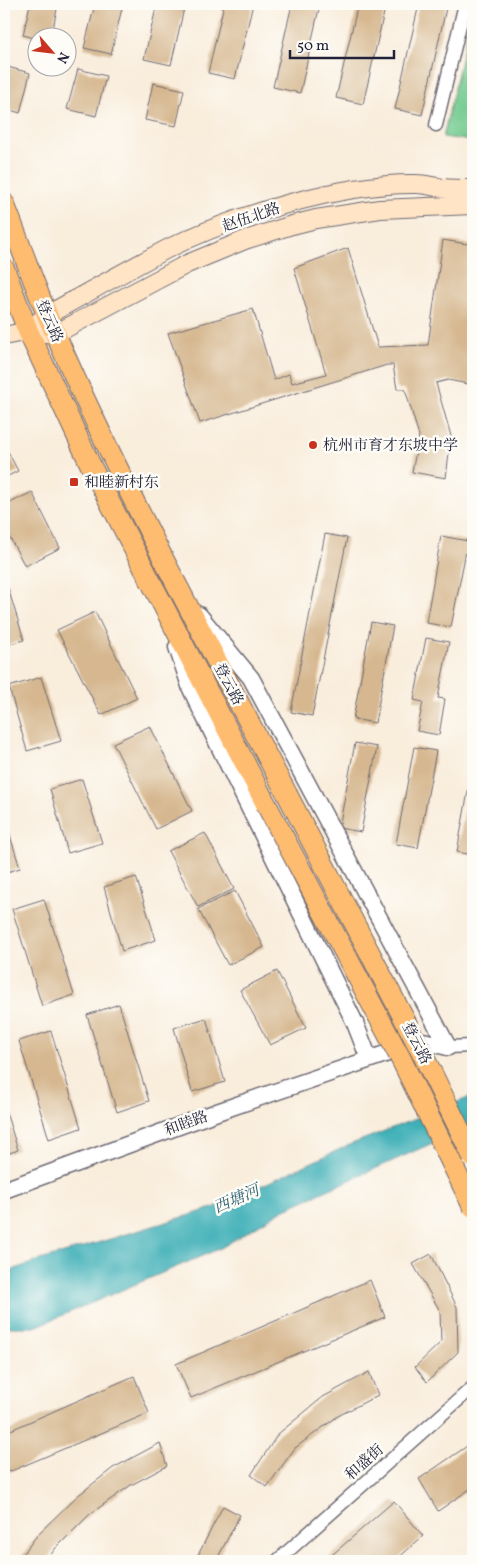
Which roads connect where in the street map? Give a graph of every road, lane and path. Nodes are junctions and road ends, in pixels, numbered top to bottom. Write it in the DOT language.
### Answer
graph roads {
  1 [pos="465,4"];
  2 [pos="436,125"];
  3 [pos="473,189"];
  4 [pos="4,203"];
  5 [pos="473,205"];
  6 [pos="4,268"];
  7 [pos="47,315"];
  8 [pos="28,331"];
  9 [pos="55,334"];
  10 [pos="4,336"];
  11 [pos="182,595"];
  12 [pos="162,602"];
  13 [pos="473,1046"];
  14 [pos="448,1047"];
  15 [pos="369,1059"];
  16 [pos="473,1157"];
  17 [pos="4,1190"];
  18 [pos="473,1207"];
  19 [pos="473,1387"];
  20 [pos="277,1561"];
  1 -- 2 [label="street"];
  3 -- 7 [label="main road, 赵伍北路"];
  4 -- 7 [label="main road, 登云路"];
  5 -- 9 [label="main road, 赵伍北路"];
  6 -- 8 [label="main road, 登云路"];
  7 -- 8 [label="main road, 赵伍北路"];
  7 -- 9 [label="main road, 登云路"];
  8 -- 9 [label="main road"];
  8 -- 10 [label="main road"];
  8 -- 12 [label="main road, 登云路"];
  9 -- 11 [label="main road, 登云路"];
  11 -- 14 [label="street"];
  11 -- 16 [label="main road, 登云路, bridge"];
  12 -- 15 [label="street"];
  12 -- 18 [label="main road, 登云路, bridge"];
  13 -- 14 [label="street"];
  14 -- 15 [label="street, 和睦路"];
  15 -- 17 [label="street, 和睦路"];
  19 -- 20 [label="street, 和盛街"];
}
